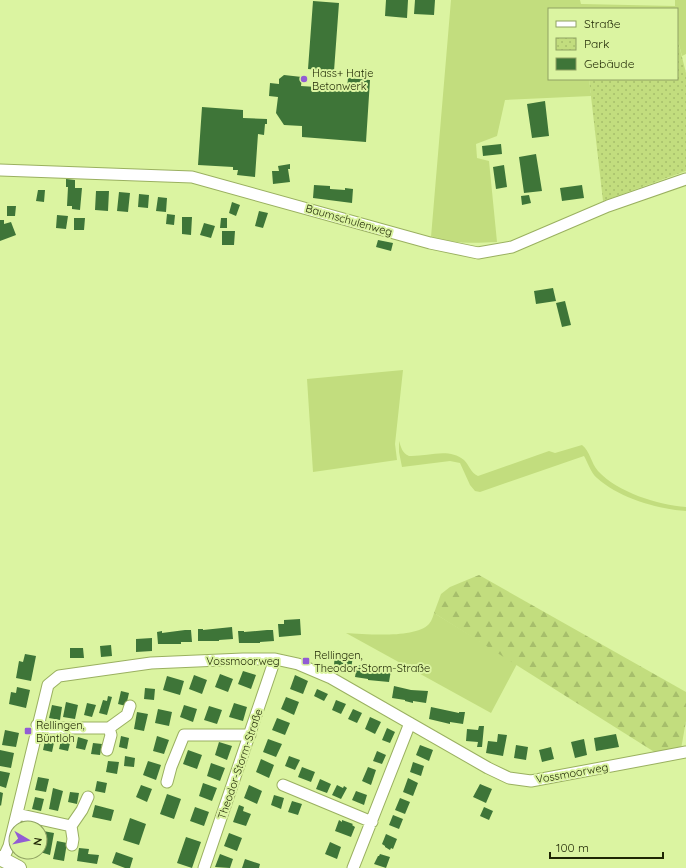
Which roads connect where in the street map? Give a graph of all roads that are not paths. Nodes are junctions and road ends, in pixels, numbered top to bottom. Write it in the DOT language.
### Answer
graph roads {
  1 [pos="0,170"];
  2 [pos="686,179"];
  3 [pos="275,659"];
  4 [pos="130,706"];
  5 [pos="410,723"];
  6 [pos="37,725"];
  7 [pos="109,728"];
  8 [pos="250,735"];
  9 [pos="107,750"];
  10 [pos="686,750"];
  11 [pos="167,782"];
  12 [pos="283,785"];
  13 [pos="88,798"];
  14 [pos="17,814"];
  15 [pos="372,822"];
  16 [pos="71,826"];
  17 [pos="72,845"];
  18 [pos="1,859"];
  19 [pos="19,868"];
  20 [pos="204,868"];
  21 [pos="353,868"];
  1 -- 2 [label="street, Baumschulenweg"];
  3 -- 5 [label="street, Vossmoorweg"];
  3 -- 6 [label="street, Vossmoorweg"];
  3 -- 8 [label="street, Theodor-Storm-Straße"];
  4 -- 7 [label="street"];
  5 -- 10 [label="street, Vossmoorweg"];
  5 -- 15 [label="street"];
  6 -- 7 [label="street"];
  6 -- 14 [label="street, Vossmoorweg"];
  7 -- 9 [label="street"];
  8 -- 11 [label="street"];
  8 -- 20 [label="street, Theodor-Storm-Straße"];
  12 -- 15 [label="street"];
  13 -- 16 [label="street"];
  14 -- 16 [label="street"];
  14 -- 18 [label="street, Vossmoorweg"];
  15 -- 21 [label="street"];
  16 -- 17 [label="street"];
  18 -- 19 [label="main road"];
}
